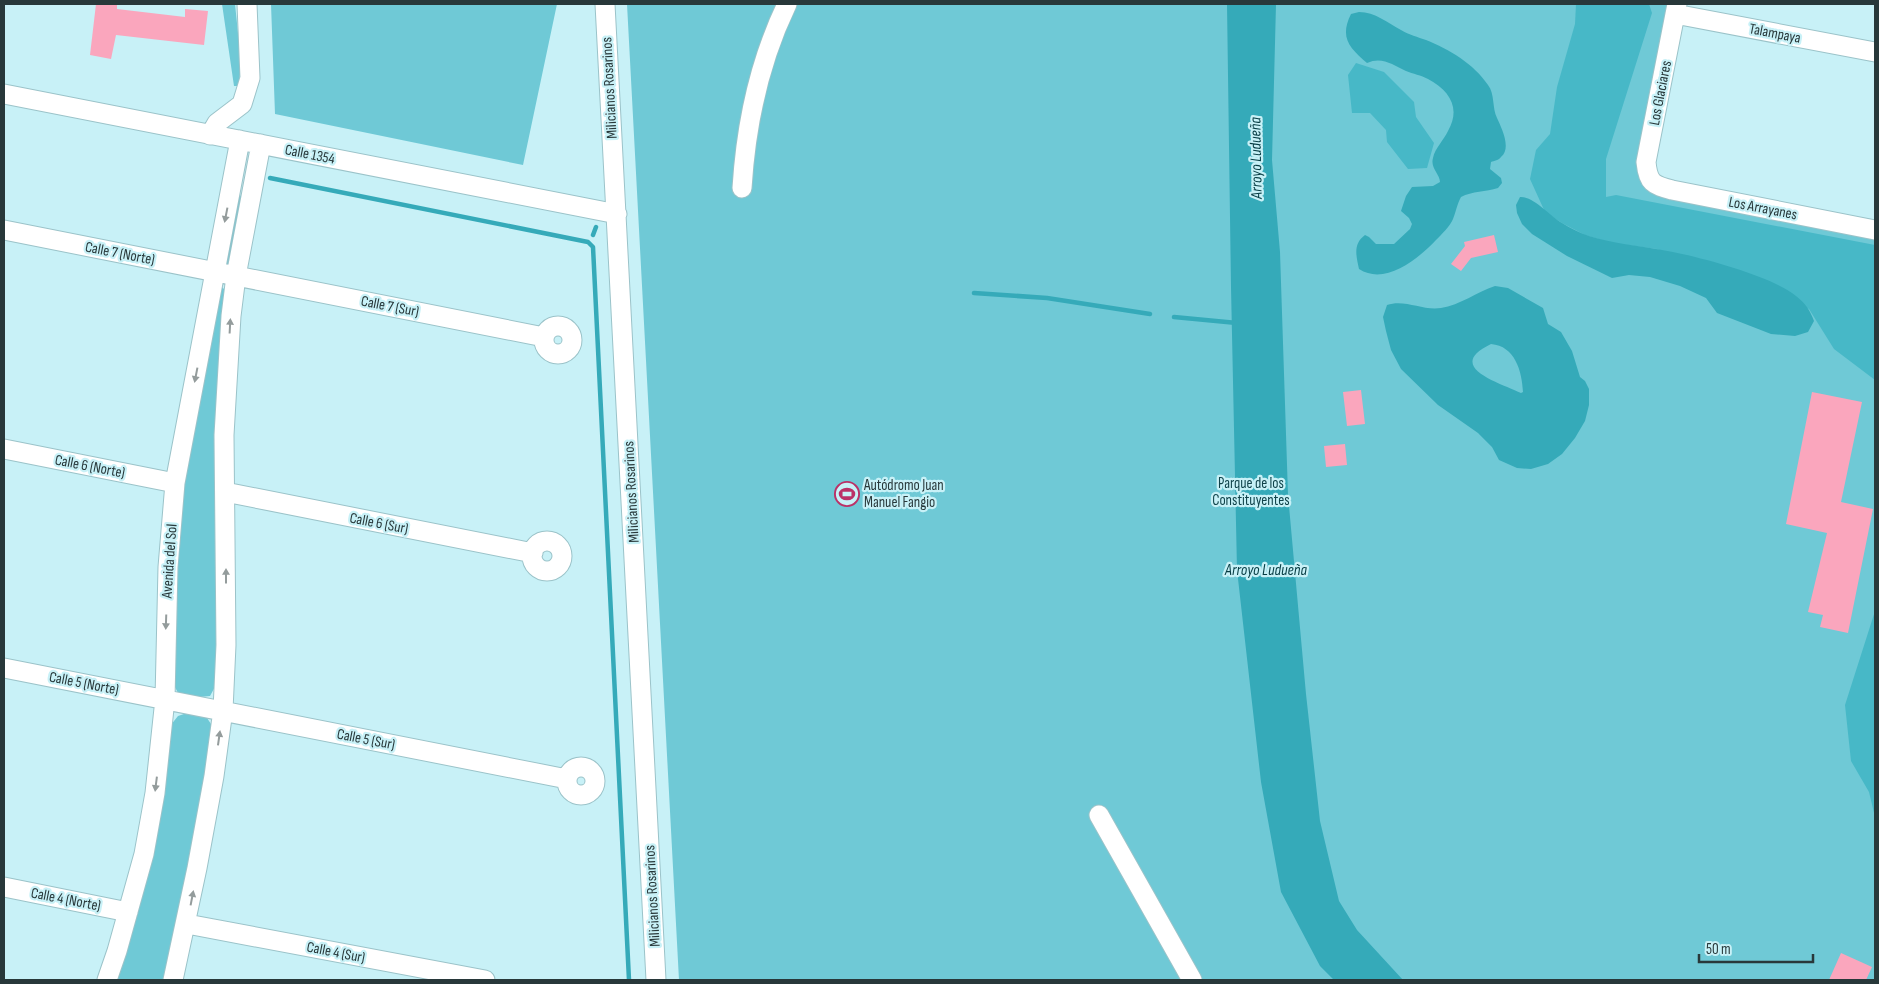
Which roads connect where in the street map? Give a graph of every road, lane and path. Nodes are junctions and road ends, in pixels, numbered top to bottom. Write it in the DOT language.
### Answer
graph roads {
  1 [pos="247,4"];
  2 [pos="604,4"];
  3 [pos="787,4"];
  4 [pos="1676,9"];
  5 [pos="1875,52"];
  6 [pos="4,94"];
  7 [pos="210,135"];
  8 [pos="240,140"];
  9 [pos="261,144"];
  10 [pos="1652,182"];
  11 [pos="742,188"];
  12 [pos="617,214"];
  13 [pos="4,230"];
  14 [pos="1875,230"];
  15 [pos="215,272"];
  16 [pos="236,276"];
  17 [pos="544,337"];
  18 [pos="4,449"];
  19 [pos="176,483"];
  20 [pos="225,492"];
  21 [pos="533,553"];
  22 [pos="4,668"];
  23 [pos="165,699"];
  24 [pos="223,710"];
  25 [pos="567,779"];
  26 [pos="1099,815"];
  27 [pos="4,887"];
  28 [pos="128,912"];
  29 [pos="187,924"];
  30 [pos="108,980"];
  31 [pos="174,980"];
  32 [pos="485,980"];
  33 [pos="656,980"];
  34 [pos="1192,980"];
  1 -- 7 [label="street"];
  2 -- 12 [label="street, Milicianos Rosarinos"];
  3 -- 11 [label="street"];
  4 -- 5 [label="street, Talampaya"];
  4 -- 10 [label="street, Los Glaciares"];
  6 -- 7 [label="street, Calle 1354"];
  7 -- 8 [label="street, Calle 1354"];
  8 -- 9 [label="street, Calle 1354"];
  8 -- 15 [label="street, Avenida del Sol, one-way"];
  9 -- 12 [label="street, Calle 1354"];
  9 -- 16 [label="street"];
  10 -- 14 [label="street, Los Arrayanes"];
  12 -- 33 [label="street, Milicianos Rosarinos"];
  13 -- 15 [label="street, Calle 7 (Norte)"];
  15 -- 16 [label="street, Calle 7 (Norte)"];
  15 -- 19 [label="street, Avenida del Sol, one-way"];
  16 -- 17 [label="street, Calle 7 (Sur)"];
  20 -- 16 [label="street, one-way"];
  18 -- 19 [label="street, Calle 6 (Norte)"];
  19 -- 23 [label="street, Avenida del Sol, one-way"];
  20 -- 21 [label="street, Calle 6 (Sur)"];
  24 -- 20 [label="street, one-way"];
  22 -- 23 [label="street, Calle 5 (Norte)"];
  23 -- 24 [label="street, Calle 5 (Sur)"];
  23 -- 28 [label="street, Avenida del Sol, one-way"];
  24 -- 25 [label="street, Calle 5 (Sur)"];
  29 -- 24 [label="street, one-way"];
  26 -- 34 [label="street"];
  27 -- 28 [label="street, Calle 4 (Norte)"];
  28 -- 30 [label="street, Avenida del Sol"];
  29 -- 31 [label="street"];
  29 -- 32 [label="street, Calle 4 (Sur)"];
}
